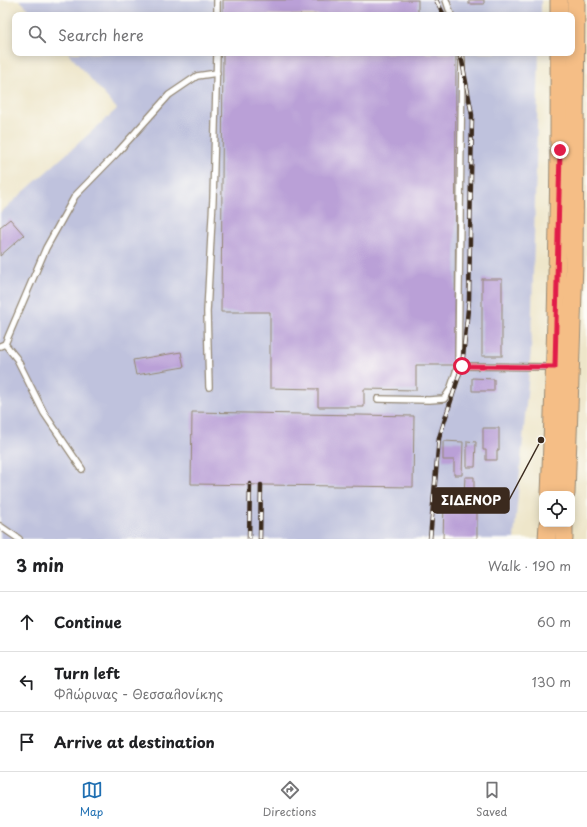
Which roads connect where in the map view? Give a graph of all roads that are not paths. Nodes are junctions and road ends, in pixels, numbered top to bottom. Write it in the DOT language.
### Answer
graph roads {
  1 [pos="217,0"];
  2 [pos="446,0"];
  3 [pos="559,0"];
  4 [pos="576,0"];
  5 [pos="217,12"];
  6 [pos="450,12"];
  7 [pos="559,12"];
  8 [pos="217,56"];
  9 [pos="461,56"];
  10 [pos="560,56"];
  11 [pos="217,73"];
  12 [pos="2,345"];
  13 [pos="458,366"];
  14 [pos="555,367"];
  15 [pos="208,387"];
  16 [pos="378,399"];
  17 [pos="82,469"];
  18 [pos="550,491"];
  19 [pos="566,491"];
  20 [pos="0,526"];
  21 [pos="548,527"];
  22 [pos="564,527"];
  23 [pos="19,539"];
  24 [pos="547,539"];
  25 [pos="564,539"];
  1 -- 5 [label="lane"];
  2 -- 6 [label="lane"];
  3 -- 7 [label="main road"];
  4 -- 19 [label="main road"];
  8 -- 11 [label="lane"];
  9 -- 13 [label="lane"];
  10 -- 14 [label="main road"];
  11 -- 12 [label="lane"];
  11 -- 15 [label="lane"];
  12 -- 17 [label="lane"];
  13 -- 14 [label="lane"];
  13 -- 16 [label="lane"];
  14 -- 18 [label="main road"];
  20 -- 23 [label="lane"];
  21 -- 24 [label="main road"];
  22 -- 25 [label="main road"];
}
